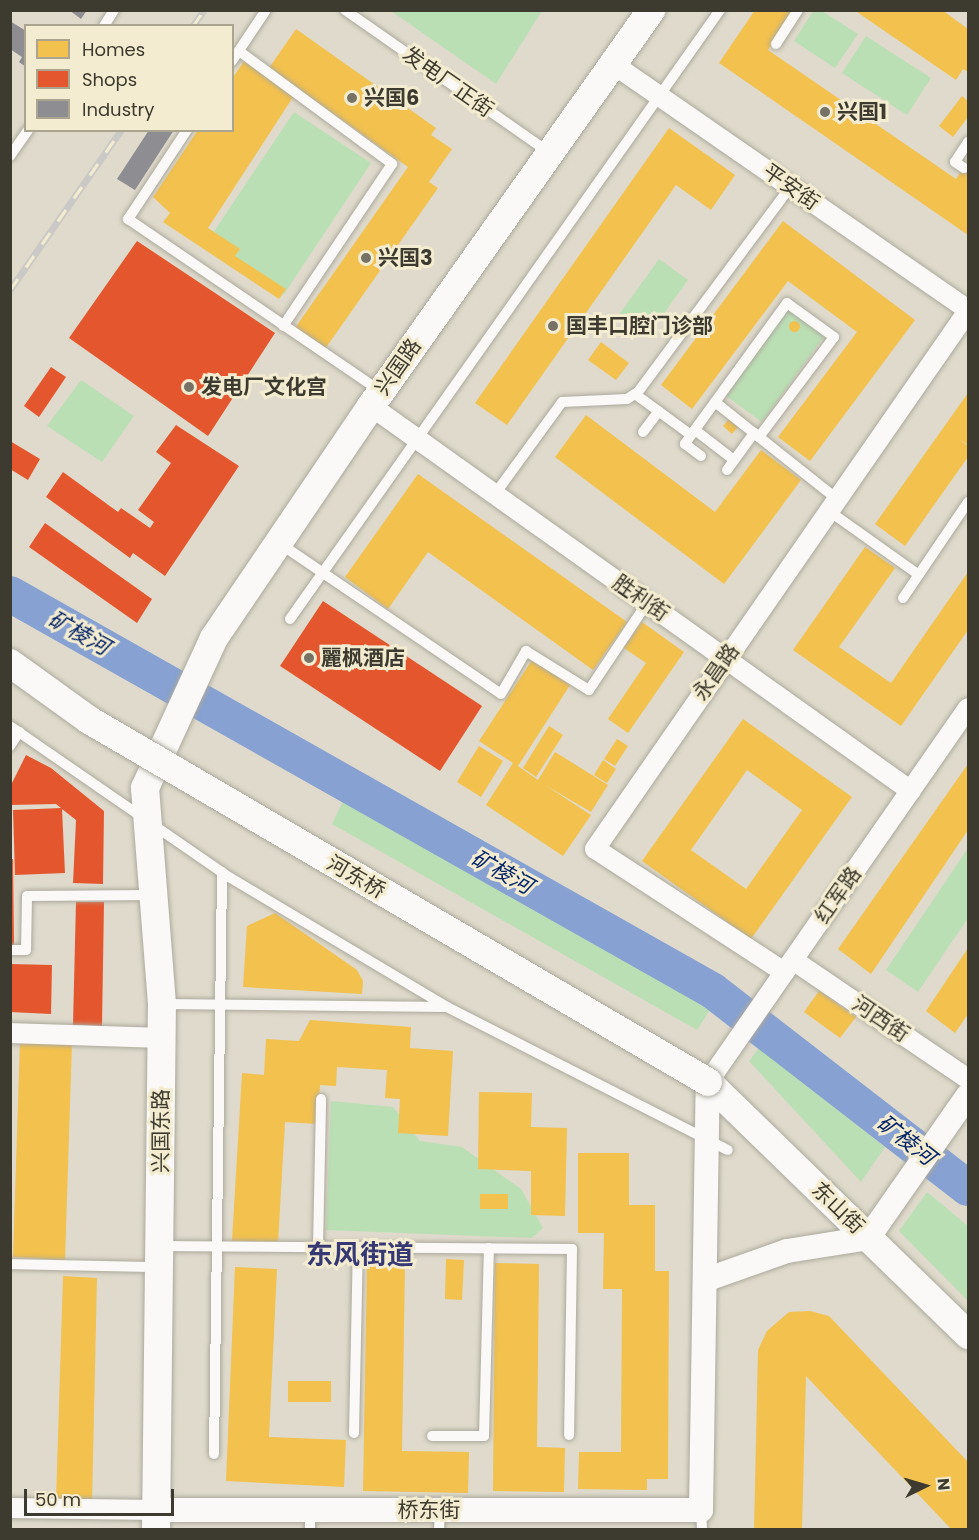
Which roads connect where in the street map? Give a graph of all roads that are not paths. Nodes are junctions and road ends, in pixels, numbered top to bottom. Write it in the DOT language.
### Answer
graph roads {
  1 [pos="114,10"];
  2 [pos="266,10"];
  3 [pos="345,10"];
  4 [pos="651,10"];
  5 [pos="720,10"];
  6 [pos="798,10"];
  7 [pos="105,24"];
  8 [pos="776,44"];
  9 [pos="239,51"];
  10 [pos="234,58"];
  11 [pos="613,64"];
  12 [pos="660,96"];
  13 [pos="27,132"];
  14 [pos="186,132"];
  15 [pos="969,142"];
  16 [pos="550,153"];
  17 [pos="10,156"];
  18 [pos="964,168"];
  19 [pos="790,187"];
  20 [pos="969,311"];
  21 [pos="283,326"];
  22 [pos="635,394"];
  23 [pos="376,399"];
  24 [pos="715,402"];
  25 [pos="659,411"];
  26 [pos="643,432"];
  27 [pos="693,432"];
  28 [pos="757,435"];
  29 [pos="418,440"];
  30 [pos="701,456"];
  31 [pos="734,460"];
  32 [pos="727,470"];
  33 [pos="495,494"];
  34 [pos="969,502"];
  35 [pos="833,505"];
  36 [pos="278,543"];
  37 [pos="323,573"];
  38 [pos="919,575"];
  39 [pos="903,598"];
  40 [pos="647,603"];
  41 [pos="290,619"];
  42 [pos="726,658"];
  43 [pos="10,663"];
  44 [pos="969,708"];
  45 [pos="15,729"];
  46 [pos="168,738"];
  47 [pos="10,746"];
  48 [pos="911,790"];
  49 [pos="149,823"];
  50 [pos="222,872"];
  51 [pos="155,895"];
  52 [pos="10,950"];
  53 [pos="790,964"];
  54 [pos="162,1004"];
  55 [pos="221,1005"];
  56 [pos="447,1007"];
  57 [pos="10,1033"];
  58 [pos="162,1038"];
  59 [pos="713,1074"];
  60 [pos="969,1079"];
  61 [pos="969,1095"];
  62 [pos="321,1100"];
  63 [pos="717,1144"];
  64 [pos="868,1238"];
  65 [pos="217,1247"];
  66 [pos="318,1248"];
  67 [pos="358,1248"];
  68 [pos="489,1248"];
  69 [pos="160,1257"];
  70 [pos="10,1264"];
  71 [pos="705,1280"];
  72 [pos="969,1335"];
  73 [pos="354,1433"];
  74 [pos="569,1435"];
  75 [pos="432,1436"];
  76 [pos="214,1454"];
  77 [pos="10,1508"];
  78 [pos="156,1520"];
  79 [pos="310,1520"];
  80 [pos="440,1520"];
  81 [pos="702,1520"];
  1 -- 7 [label="lane"];
  2 -- 9 [label="lane"];
  3 -- 16 [label="lane, 发电厂正街"];
  4 -- 11 [label="main road, 兴国路"];
  5 -- 12 [label="lane"];
  6 -- 8 [label="lane"];
  9 -- 10 [label="lane"];
  9 -- 21 [label="lane"];
  11 -- 12 [label="street, 平安街"];
  11 -- 16 [label="main road, 兴国路"];
  12 -- 19 [label="street, 平安街"];
  12 -- 29 [label="lane"];
  13 -- 17 [label="lane"];
  14 -- 21 [label="lane"];
  15 -- 18 [label="lane"];
  16 -- 23 [label="main road, 兴国路"];
  19 -- 20 [label="street, 平安街"];
  19 -- 22 [label="lane"];
  20 -- 35 [label="street, 永昌路"];
  21 -- 23 [label="lane"];
  22 -- 25 [label="lane"];
  22 -- 33 [label="lane"];
  23 -- 29 [label="street, 胜利街"];
  23 -- 36 [label="main road, 兴国路"];
  24 -- 27 [label="lane"];
  24 -- 28 [label="lane"];
  24 -- 28 [label="lane"];
  25 -- 26 [label="lane"];
  25 -- 27 [label="lane"];
  27 -- 30 [label="lane"];
  27 -- 31 [label="lane"];
  28 -- 31 [label="lane"];
  28 -- 35 [label="lane"];
  29 -- 33 [label="street, 胜利街"];
  29 -- 37 [label="lane"];
  31 -- 32 [label="lane"];
  33 -- 40 [label="street, 胜利街"];
  34 -- 38 [label="lane"];
  35 -- 38 [label="lane"];
  35 -- 42 [label="street, 永昌路"];
  36 -- 37 [label="lane"];
  36 -- 46 [label="main road, 兴国路"];
  37 -- 40 [label="lane"];
  37 -- 41 [label="lane"];
  38 -- 39 [label="lane"];
  40 -- 42 [label="street, 胜利街"];
  42 -- 48 [label="street, 胜利街"];
  42 -- 53 [label="street, 永昌路"];
  43 -- 59 [label="main road, 河东桥, bridge"];
  44 -- 48 [label="street, 红军路"];
  45 -- 47 [label="lane"];
  45 -- 49 [label="lane"];
  46 -- 49 [label="main road, 兴国东路"];
  48 -- 53 [label="street, 红军路"];
  49 -- 50 [label="lane"];
  49 -- 51 [label="main road, 兴国东路"];
  50 -- 55 [label="lane"];
  50 -- 56 [label="lane"];
  51 -- 52 [label="lane"];
  51 -- 54 [label="main road, 兴国东路"];
  53 -- 59 [label="street, 红军路"];
  53 -- 60 [label="street, 河西街"];
  54 -- 55 [label="lane"];
  54 -- 58 [label="main road, 兴国东路"];
  55 -- 56 [label="lane"];
  55 -- 65 [label="lane"];
  56 -- 63 [label="lane"];
  57 -- 58 [label="street"];
  58 -- 69 [label="main road, 兴国东路"];
  59 -- 63 [label="street"];
  59 -- 64 [label="main road, 东山街"];
  61 -- 64 [label="street"];
  62 -- 66 [label="lane"];
  63 -- 71 [label="street"];
  64 -- 71 [label="street"];
  64 -- 72 [label="main road, 东山街"];
  65 -- 66 [label="lane"];
  65 -- 69 [label="lane"];
  65 -- 76 [label="lane"];
  66 -- 67 [label="lane"];
  67 -- 68 [label="lane"];
  67 -- 73 [label="lane"];
  68 -- 74 [label="lane"];
  68 -- 75 [label="lane"];
  69 -- 70 [label="lane"];
  69 -- 78 [label="main road, 兴国东路"];
  71 -- 81 [label="street"];
  77 -- 78 [label="street"];
  78 -- 79 [label="street, 桥东街"];
  79 -- 80 [label="street, 桥东街"];
  80 -- 81 [label="street, 桥东街"];
}
